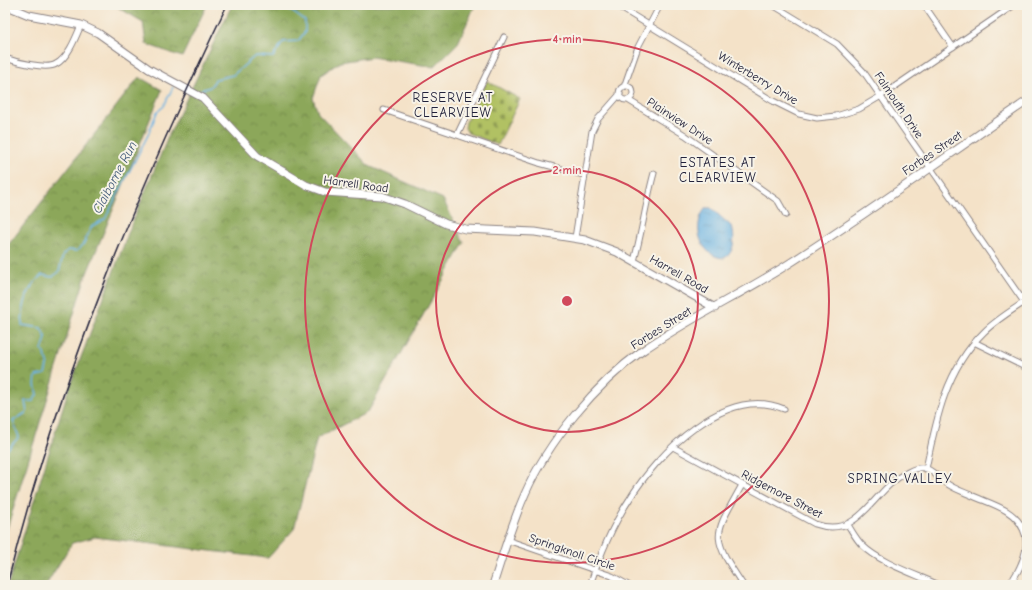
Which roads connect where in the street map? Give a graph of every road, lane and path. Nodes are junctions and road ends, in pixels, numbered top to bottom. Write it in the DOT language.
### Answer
graph roads {
  1 [pos="5,5"];
  2 [pos="616,5"];
  3 [pos="660,5"];
  4 [pos="773,5"];
  5 [pos="924,5"];
  6 [pos="1014,5"];
  7 [pos="649,25"];
  8 [pos="81,26"];
  9 [pos="504,37"];
  10 [pos="952,47"];
  11 [pos="5,58"];
  12 [pos="628,76"];
  13 [pos="624,87"];
  14 [pos="630,88"];
  15 [pos="620,94"];
  16 [pos="633,96"];
  17 [pos="881,96"];
  18 [pos="626,99"];
  19 [pos="1027,102"];
  20 [pos="612,103"];
  21 [pos="636,105"];
  22 [pos="384,110"];
  23 [pos="457,135"];
  24 [pos="930,168"];
  25 [pos="654,173"];
  26 [pos="584,175"];
  27 [pos="786,215"];
  28 [pos="574,238"];
  29 [pos="634,261"];
  30 [pos="1026,301"];
  31 [pos="715,308"];
  32 [pos="974,342"];
  33 [pos="1027,368"];
  34 [pos="784,409"];
  35 [pos="673,447"];
  36 [pos="926,469"];
  37 [pos="742,485"];
  38 [pos="848,525"];
  39 [pos="507,540"];
  40 [pos="595,570"];
  41 [pos="493,585"];
  42 [pos="590,585"];
  43 [pos="628,585"];
  44 [pos="743,585"];
  45 [pos="939,585"];
  46 [pos="1009,585"];
  1 -- 8 [label="street, Harrell Road"];
  2 -- 7 [label="street, Winterberry Drive"];
  3 -- 7 [label="street"];
  4 -- 17 [label="street, Falmouth Drive"];
  5 -- 10 [label="street"];
  6 -- 10 [label="street, Winterberry Drive"];
  7 -- 12 [label="street"];
  7 -- 17 [label="street, Winterberry Drive"];
  8 -- 11 [label="street"];
  8 -- 28 [label="street, Harrell Road"];
  9 -- 23 [label="street"];
  10 -- 17 [label="street, Winterberry Drive"];
  12 -- 13 [label="street"];
  12 -- 14 [label="street"];
  13 -- 14 [label="street"];
  13 -- 15 [label="street"];
  14 -- 16 [label="street"];
  15 -- 18 [label="street"];
  15 -- 20 [label="street"];
  16 -- 18 [label="street"];
  16 -- 21 [label="street, Plainview Drive"];
  17 -- 24 [label="street, Falmouth Drive"];
  18 -- 20 [label="street"];
  18 -- 21 [label="street, Plainview Drive"];
  19 -- 24 [label="street, Forbes Street"];
  20 -- 26 [label="street"];
  21 -- 27 [label="street, Plainview Drive"];
  22 -- 23 [label="street"];
  23 -- 26 [label="street"];
  24 -- 30 [label="street, Falmouth Drive"];
  24 -- 31 [label="street, Forbes Street"];
  25 -- 29 [label="street"];
  26 -- 28 [label="street"];
  28 -- 29 [label="street, Harrell Road"];
  29 -- 31 [label="street, Harrell Road"];
  30 -- 32 [label="street"];
  31 -- 39 [label="street, Forbes Street"];
  32 -- 33 [label="street"];
  32 -- 36 [label="street"];
  34 -- 35 [label="street"];
  35 -- 37 [label="street, Ridgemore Street"];
  35 -- 40 [label="street"];
  36 -- 38 [label="street"];
  36 -- 46 [label="street"];
  37 -- 38 [label="street, Ridgemore Street"];
  37 -- 44 [label="street"];
  38 -- 45 [label="street"];
  39 -- 40 [label="street, Springknoll Circle"];
  39 -- 41 [label="street, Forbes Street"];
  40 -- 42 [label="street"];
  40 -- 43 [label="street, Springknoll Circle"];
}
